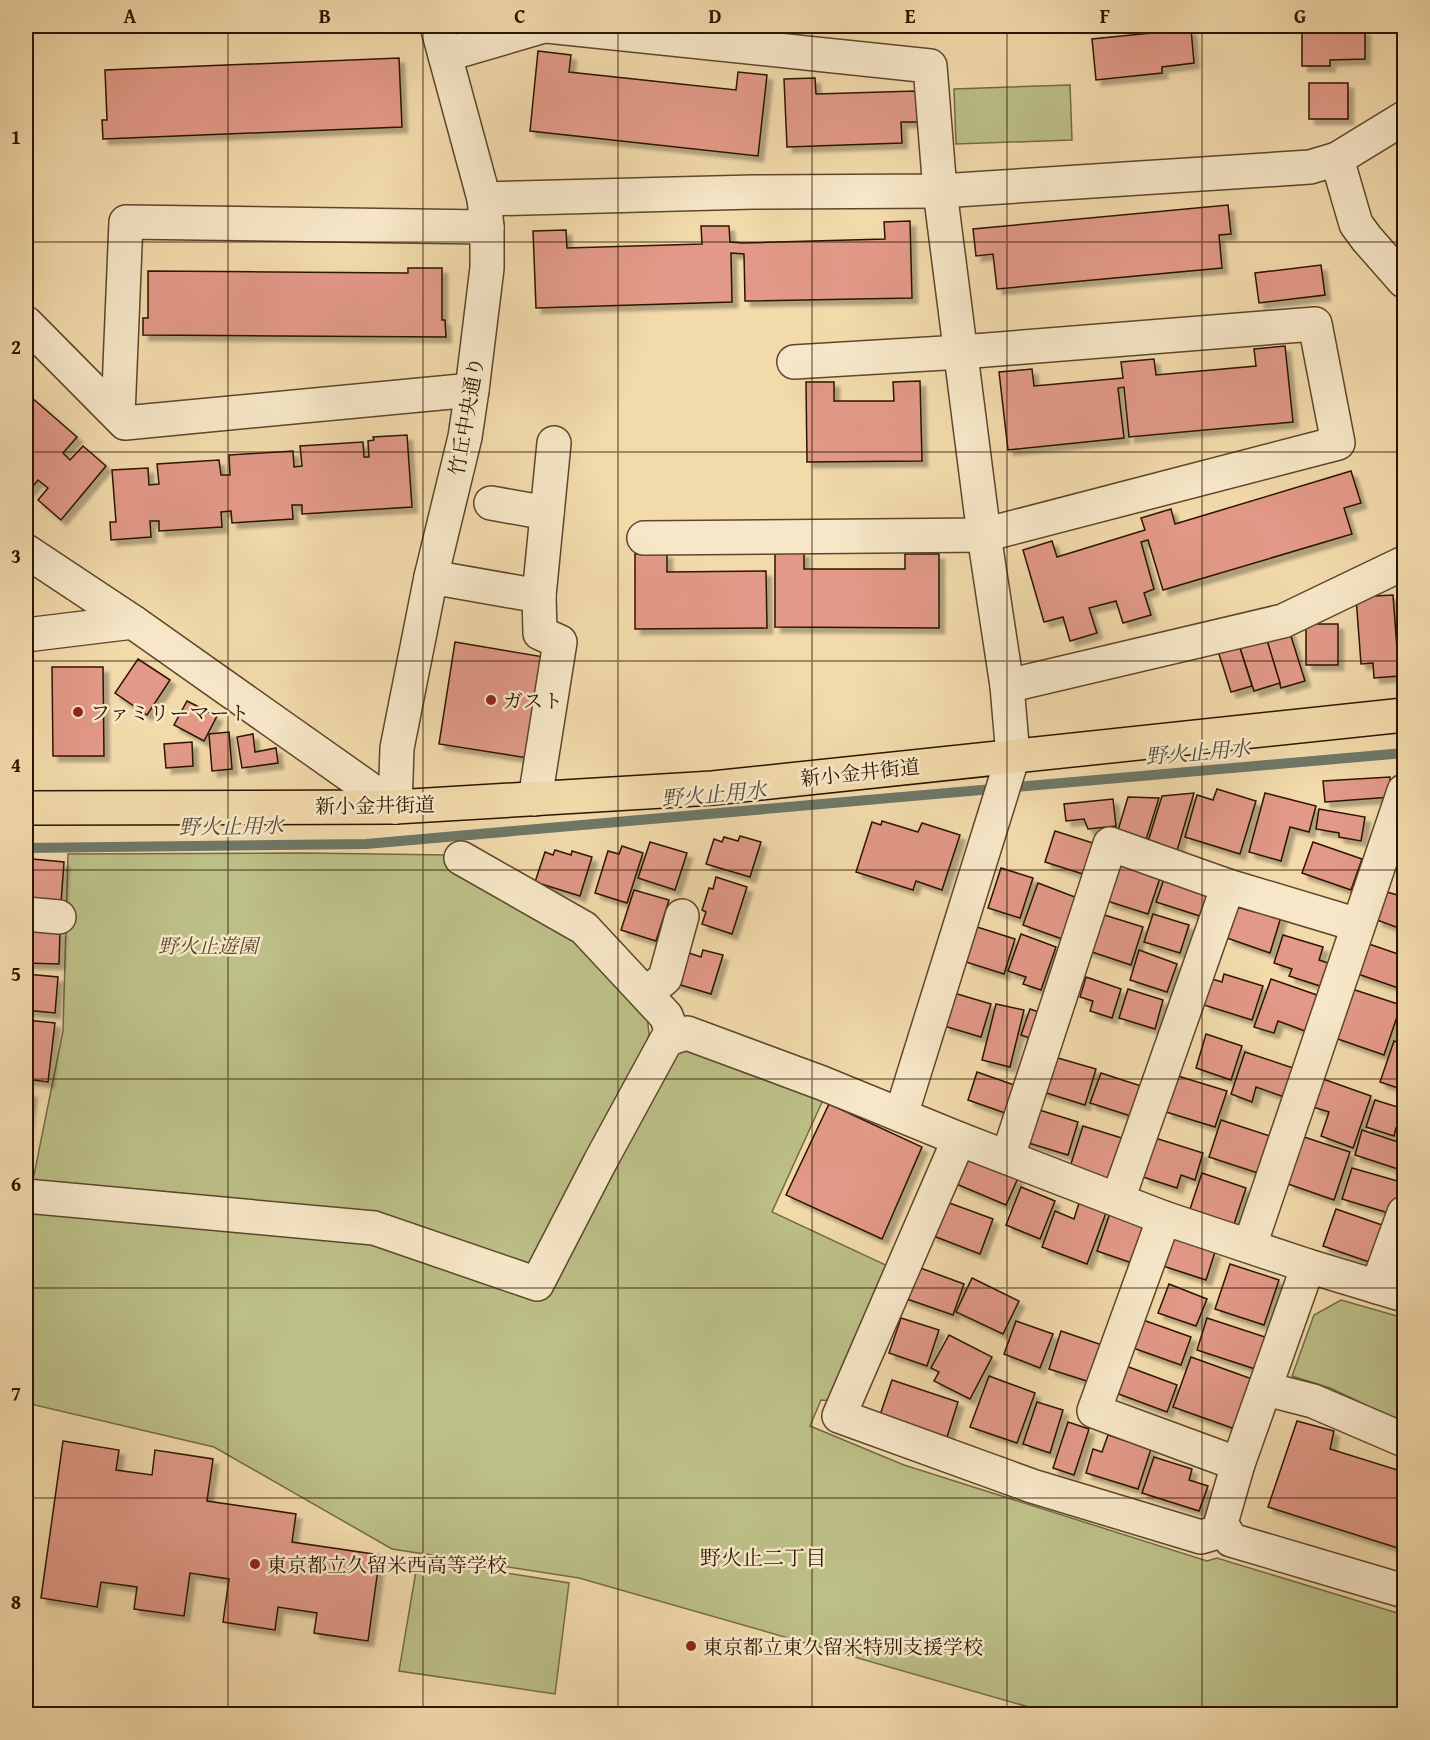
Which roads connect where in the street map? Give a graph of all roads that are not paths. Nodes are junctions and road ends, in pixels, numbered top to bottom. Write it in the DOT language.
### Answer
graph roads {
  1 [pos="545,26"];
  2 [pos="441,40"];
  3 [pos="1404,118"];
  4 [pos="1337,159"];
  5 [pos="940,190"];
  6 [pos="485,213"];
  7 [pos="1404,281"];
  8 [pos="26,323"];
  9 [pos="961,352"];
  10 [pos="794,362"];
  11 [pos="472,390"];
  12 [pos="118,415"];
  13 [pos="554,443"];
  14 [pos="490,503"];
  15 [pos="547,513"];
  16 [pos="984,535"];
  17 [pos="644,538"];
  18 [pos="26,551"];
  19 [pos="1404,562"];
  20 [pos="431,577"];
  21 [pos="539,596"];
  22 [pos="133,622"];
  23 [pos="26,635"];
  24 [pos="1007,686"];
  25 [pos="1404,715"];
  26 [pos="1005,780"];
  27 [pos="1404,791"];
  28 [pos="535,799"];
  29 [pos="395,807"];
  30 [pos="26,808"];
  31 [pos="461,858"];
  32 [pos="1392,863"];
  33 [pos="1228,886"];
  34 [pos="26,914"];
  35 [pos="681,916"];
  36 [pos="59,917"];
  37 [pos="1358,925"];
  38 [pos="646,994"];
  39 [pos="674,1037"];
  40 [pos="901,1115"];
  41 [pos="959,1139"];
  42 [pos="1008,1156"];
  43 [pos="26,1196"];
  44 [pos="1118,1199"];
  45 [pos="1404,1213"];
  46 [pos="1164,1218"];
  47 [pos="1250,1245"];
  48 [pos="1308,1266"];
  49 [pos="1391,1291"];
  50 [pos="1266,1389"];
  51 [pos="1404,1440"];
  52 [pos="1238,1464"];
  53 [pos="1225,1530"];
  54 [pos="1404,1591"];
  1 -- 2 [label="street"];
  1 -- 5 [label="street"];
  2 -- 6 [label="street, 竹丘中央通り"];
  3 -- 4 [label="street"];
  4 -- 5 [label="street"];
  4 -- 7 [label="street"];
  5 -- 6 [label="street"];
  5 -- 9 [label="street"];
  6 -- 11 [label="street, 竹丘中央通り"];
  6 -- 12 [label="street"];
  8 -- 12 [label="street"];
  9 -- 10 [label="street"];
  9 -- 16 [label="street"];
  9 -- 16 [label="street"];
  11 -- 12 [label="street"];
  11 -- 20 [label="street, 竹丘中央通り"];
  13 -- 15 [label="street"];
  14 -- 15 [label="street"];
  15 -- 21 [label="street"];
  16 -- 17 [label="street"];
  16 -- 24 [label="street"];
  18 -- 22 [label="street"];
  19 -- 24 [label="street"];
  20 -- 21 [label="street"];
  20 -- 29 [label="street, 竹丘中央通り"];
  21 -- 28 [label="street"];
  22 -- 23 [label="street"];
  22 -- 29 [label="street"];
  24 -- 26 [label="street"];
  25 -- 26 [label="main road, 新小金井街道"];
  26 -- 28 [label="main road, 新小金井街道"];
  26 -- 40 [label="street"];
  27 -- 32 [label="street"];
  28 -- 29 [label="main road, 新小金井街道"];
  29 -- 30 [label="main road, 新小金井街道"];
  31 -- 38 [label="street"];
  32 -- 37 [label="street"];
  33 -- 37 [label="street"];
  33 -- 42 [label="street"];
  33 -- 44 [label="street"];
  34 -- 36 [label="street"];
  35 -- 38 [label="street"];
  37 -- 47 [label="street"];
  38 -- 39 [label="street"];
  39 -- 40 [label="street"];
  39 -- 43 [label="street"];
  40 -- 41 [label="street"];
  41 -- 42 [label="street"];
  41 -- 53 [label="street"];
  42 -- 44 [label="street"];
  44 -- 46 [label="street"];
  45 -- 49 [label="street"];
  46 -- 47 [label="street"];
  46 -- 52 [label="street"];
  47 -- 48 [label="street"];
  48 -- 49 [label="street"];
  48 -- 50 [label="street"];
  50 -- 51 [label="street"];
  50 -- 52 [label="street"];
  52 -- 53 [label="street"];
  53 -- 54 [label="street"];
}
